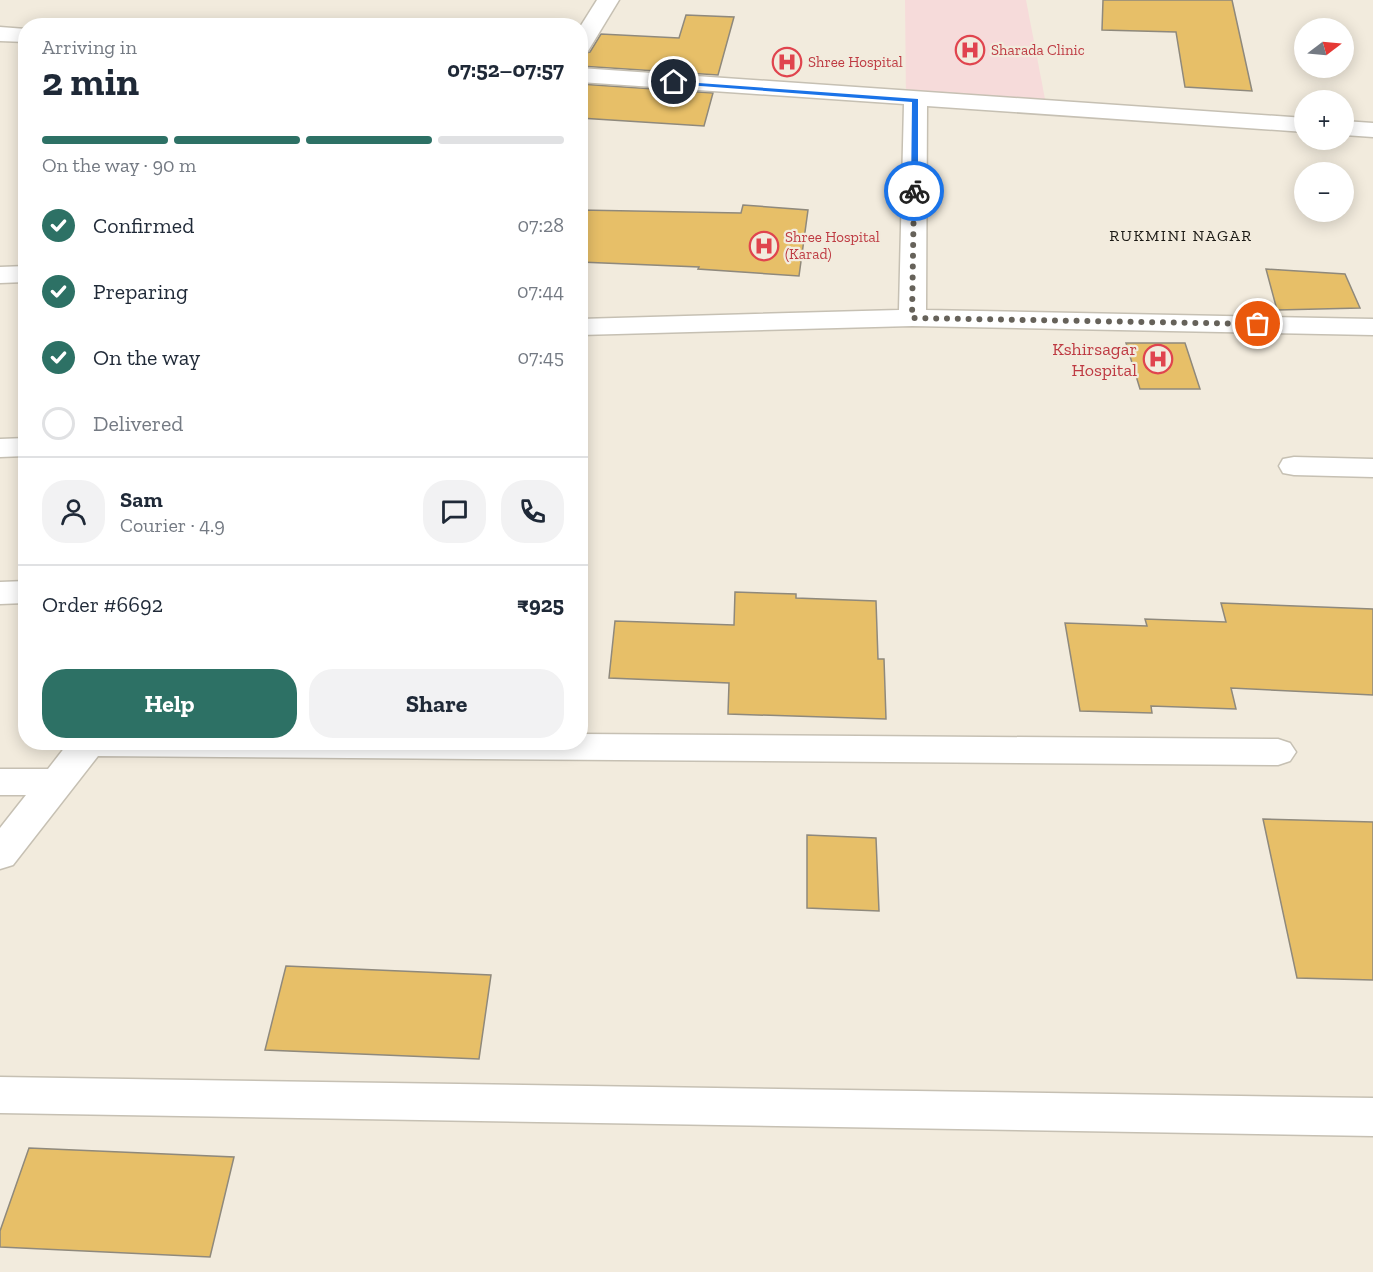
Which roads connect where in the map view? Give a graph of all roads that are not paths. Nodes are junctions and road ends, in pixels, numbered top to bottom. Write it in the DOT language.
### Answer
graph roads {
  1 [pos="608,0"];
  2 [pos="588,33"];
  3 [pos="0,34"];
  4 [pos="18,35"];
  5 [pos="588,76"];
  6 [pos="916,100"];
  7 [pos="1294,124"];
  8 [pos="1354,129"];
  9 [pos="1373,130"];
  10 [pos="18,274"];
  11 [pos="0,275"];
  12 [pos="912,318"];
  13 [pos="588,327"];
  14 [pos="1373,327"];
  15 [pos="18,447"];
  16 [pos="0,448"];
  17 [pos="1294,466"];
  18 [pos="1373,468"];
  19 [pos="18,592"];
  20 [pos="0,593"];
  21 [pos="588,747"];
  22 [pos="82,750"];
  23 [pos="1278,752"];
  24 [pos="0,782"];
  25 [pos="57,782"];
  26 [pos="0,855"];
  27 [pos="0,1095"];
  28 [pos="1373,1117"];
  1 -- 2 [label="street"];
  3 -- 4 [label="street"];
  5 -- 6 [label="street"];
  6 -- 7 [label="street"];
  6 -- 12 [label="street"];
  8 -- 9 [label="street"];
  10 -- 11 [label="street"];
  12 -- 13 [label="street"];
  12 -- 14 [label="street"];
  15 -- 16 [label="street"];
  17 -- 18 [label="street"];
  19 -- 20 [label="street"];
  21 -- 23 [label="street"];
  22 -- 25 [label="street"];
  24 -- 25 [label="street"];
  25 -- 26 [label="street"];
  27 -- 28 [label="street"];
}
